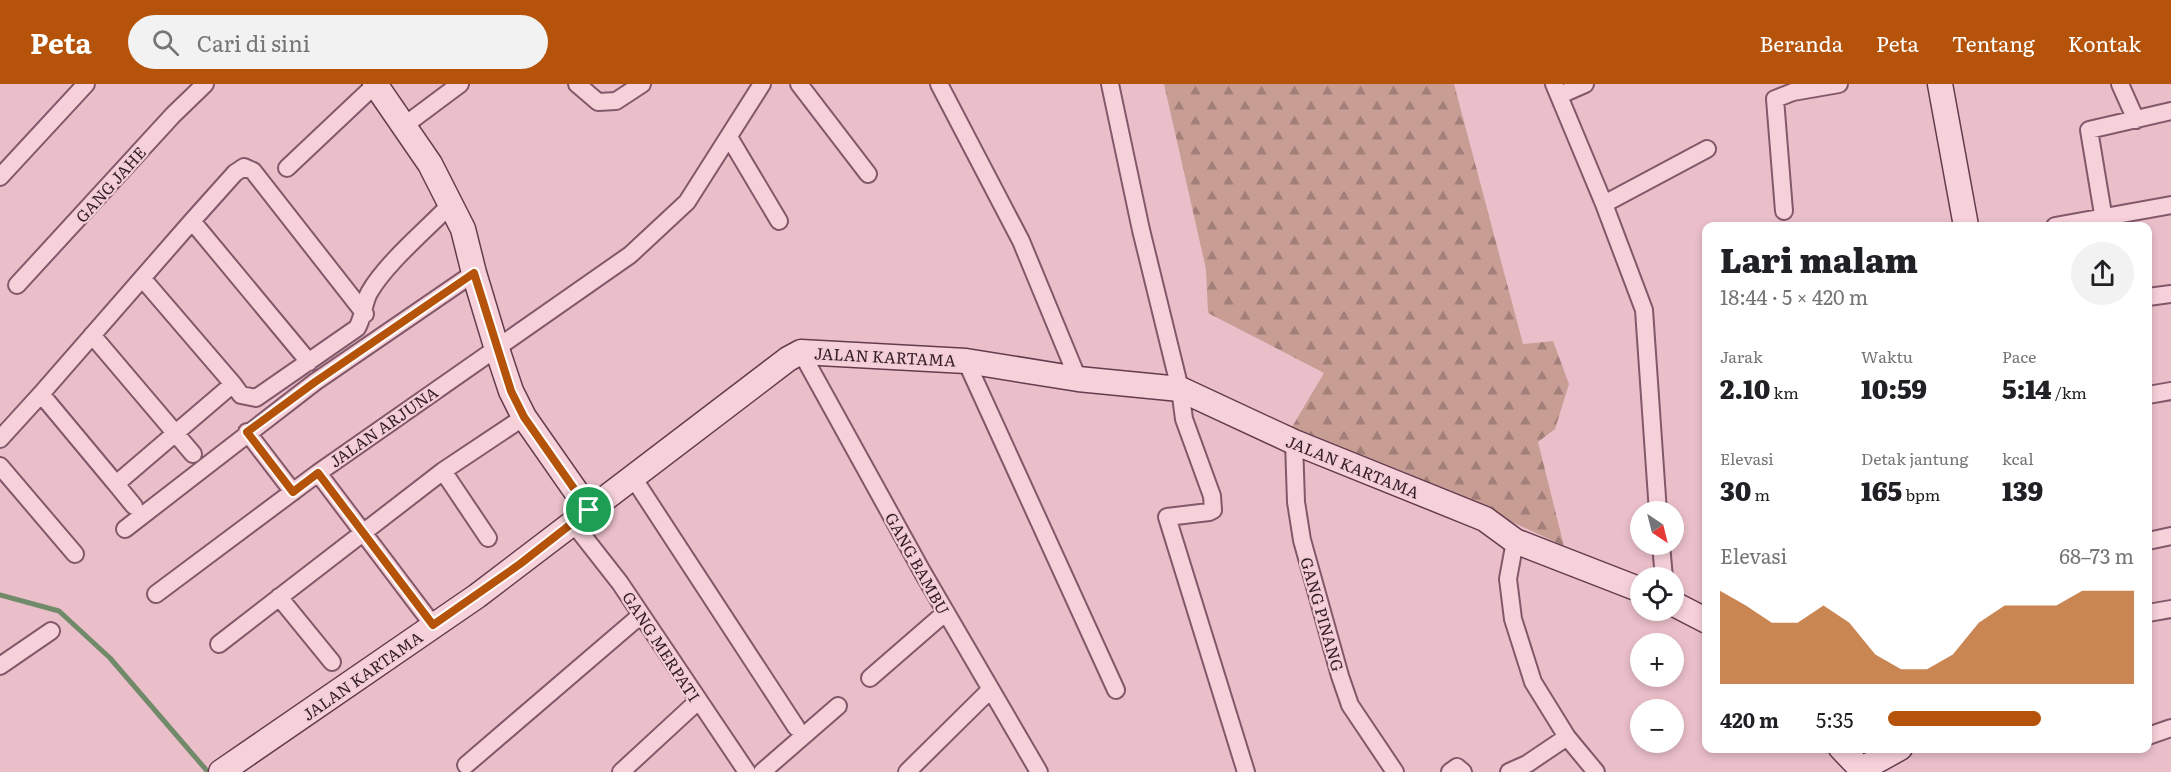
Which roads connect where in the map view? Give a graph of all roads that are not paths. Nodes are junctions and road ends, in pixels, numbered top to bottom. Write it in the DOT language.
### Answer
graph roads {
  1 [pos="86,84"];
  2 [pos="205,84"];
  3 [pos="375,84"];
  4 [pos="460,84"];
  5 [pos="577,84"];
  6 [pos="642,84"];
  7 [pos="762,84"];
  8 [pos="799,84"];
  9 [pos="939,84"];
  10 [pos="1110,84"];
  11 [pos="1586,84"];
  12 [pos="1839,84"];
  13 [pos="1940,84"];
  14 [pos="2120,84"];
  15 [pos="1557,90"];
  16 [pos="2171,111"];
  17 [pos="2136,120"];
  18 [pos="405,125"];
  19 [pos="729,137"];
  20 [pos="1707,149"];
  21 [pos="287,168"];
  22 [pos="868,174"];
  23 [pos="0,177"];
  24 [pos="452,204"];
  25 [pos="1604,204"];
  26 [pos="2171,205"];
  27 [pos="1784,211"];
  28 [pos="192,221"];
  29 [pos="779,221"];
  30 [pos="1965,222"];
  31 [pos="2104,222"];
  32 [pos="474,273"];
  33 [pos="142,278"];
  34 [pos="17,285"];
  35 [pos="2171,294"];
  36 [pos="2152,296"];
  37 [pos="365,314"];
  38 [pos="92,335"];
  39 [pos="496,346"];
  40 [pos="801,352"];
  41 [pos="966,361"];
  42 [pos="309,362"];
  43 [pos="1078,379"];
  44 [pos="233,384"];
  45 [pos="1180,388"];
  46 [pos="2171,391"];
  47 [pos="41,394"];
  48 [pos="2152,394"];
  49 [pos="524,417"];
  50 [pos="247,432"];
  51 [pos="175,433"];
  52 [pos="0,439"];
  53 [pos="1294,442"];
  54 [pos="193,454"];
  55 [pos="0,466"];
  56 [pos="443,471"];
  57 [pos="318,473"];
  58 [pos="634,479"];
  59 [pos="116,484"];
  60 [pos="293,492"];
  61 [pos="1657,501"];
  62 [pos="134,506"];
  63 [pos="581,516"];
  64 [pos="125,529"];
  65 [pos="364,534"];
  66 [pos="2171,536"];
  67 [pos="488,538"];
  68 [pos="2152,540"];
  69 [pos="1515,541"];
  70 [pos="75,554"];
  71 [pos="1630,586"];
  72 [pos="156,594"];
  73 [pos="279,597"];
  74 [pos="1684,609"];
  75 [pos="2171,609"];
  76 [pos="946,612"];
  77 [pos="2152,612"];
  78 [pos="641,615"];
  79 [pos="1702,618"];
  80 [pos="433,625"];
  81 [pos="51,631"];
  82 [pos="219,644"];
  83 [pos="332,662"];
  84 [pos="0,666"];
  85 [pos="870,678"];
  86 [pos="990,690"];
  87 [pos="1116,690"];
  88 [pos="698,701"];
  89 [pos="838,706"];
  90 [pos="796,728"];
  91 [pos="2171,728"];
  92 [pos="2152,735"];
  93 [pos="1567,736"];
  94 [pos="1846,753"];
  95 [pos="1892,753"];
  96 [pos="466,765"];
  97 [pos="1863,771"];
  98 [pos="221,772"];
  99 [pos="621,772"];
  100 [pos="747,772"];
  101 [pos="762,772"];
  102 [pos="907,772"];
  103 [pos="1039,772"];
  104 [pos="1246,772"];
  105 [pos="1395,772"];
  106 [pos="1450,772"];
  107 [pos="1463,772"];
  108 [pos="1509,772"];
  109 [pos="1596,772"];
  1 -- 23 [label="street"];
  2 -- 34 [label="street, GANG JAHE"];
  3 -- 18 [label="main road"];
  3 -- 21 [label="street"];
  4 -- 18 [label="street"];
  5 -- 6 [label="street"];
  7 -- 19 [label="street, JALAN ARJUNA"];
  8 -- 22 [label="street"];
  9 -- 43 [label="street"];
  10 -- 45 [label="street"];
  11 -- 15 [label="street"];
  12 -- 27 [label="street"];
  13 -- 30 [label="main road"];
  14 -- 17 [label="street"];
  15 -- 25 [label="street"];
  16 -- 17 [label="street"];
  17 -- 31 [label="street"];
  18 -- 24 [label="main road"];
  19 -- 29 [label="street"];
  19 -- 39 [label="street, JALAN ARJUNA"];
  20 -- 25 [label="street"];
  24 -- 32 [label="main road"];
  24 -- 37 [label="street"];
  25 -- 61 [label="street"];
  26 -- 31 [label="street"];
  28 -- 33 [label="street"];
  28 -- 37 [label="street"];
  28 -- 42 [label="street"];
  32 -- 39 [label="main road"];
  32 -- 50 [label="street"];
  33 -- 38 [label="street"];
  33 -- 44 [label="street"];
  35 -- 36 [label="street"];
  37 -- 42 [label="street"];
  38 -- 47 [label="street"];
  38 -- 51 [label="street"];
  39 -- 49 [label="main road"];
  39 -- 57 [label="street, JALAN ARJUNA"];
  40 -- 41 [label="main road, JALAN KARTAMA"];
  40 -- 58 [label="main road, JALAN KARTAMA"];
  40 -- 76 [label="street, GANG BAMBU"];
  41 -- 43 [label="main road, JALAN KARTAMA"];
  41 -- 87 [label="street"];
  42 -- 44 [label="street"];
  43 -- 45 [label="main road, JALAN KARTAMA"];
  44 -- 51 [label="street"];
  45 -- 53 [label="main road, JALAN KARTAMA"];
  45 -- 104 [label="street"];
  46 -- 48 [label="street"];
  47 -- 52 [label="street"];
  47 -- 59 [label="street"];
  49 -- 56 [label="street"];
  49 -- 63 [label="main road"];
  50 -- 60 [label="street"];
  50 -- 64 [label="street"];
  51 -- 54 [label="street"];
  51 -- 59 [label="street"];
  53 -- 69 [label="main road, JALAN KARTAMA"];
  53 -- 105 [label="street, GANG PINANG"];
  55 -- 70 [label="street"];
  56 -- 65 [label="street"];
  56 -- 67 [label="street"];
  57 -- 60 [label="street, JALAN ARJUNA"];
  57 -- 65 [label="street"];
  58 -- 63 [label="main road, JALAN KARTAMA"];
  58 -- 90 [label="street"];
  59 -- 62 [label="street"];
  60 -- 72 [label="street, JALAN ARJUNA"];
  63 -- 78 [label="street, GANG MERPATI"];
  63 -- 80 [label="main road, JALAN KARTAMA"];
  65 -- 73 [label="street"];
  65 -- 80 [label="street"];
  66 -- 68 [label="street"];
  69 -- 71 [label="main road, JALAN KARTAMA"];
  69 -- 93 [label="street"];
  73 -- 82 [label="street"];
  73 -- 83 [label="street"];
  74 -- 79 [label="main road"];
  75 -- 77 [label="street"];
  76 -- 85 [label="street"];
  76 -- 86 [label="street, GANG BAMBU"];
  78 -- 88 [label="street, GANG MERPATI"];
  78 -- 96 [label="street"];
  80 -- 98 [label="main road, JALAN KARTAMA"];
  81 -- 84 [label="street"];
  86 -- 102 [label="street"];
  86 -- 103 [label="street, GANG BAMBU"];
  88 -- 99 [label="street"];
  88 -- 100 [label="street, GANG MERPATI"];
  89 -- 101 [label="street"];
  91 -- 92 [label="street"];
  93 -- 108 [label="street"];
  93 -- 109 [label="street"];
  94 -- 97 [label="main road"];
  95 -- 97 [label="main road"];
  106 -- 107 [label="street"];
}
